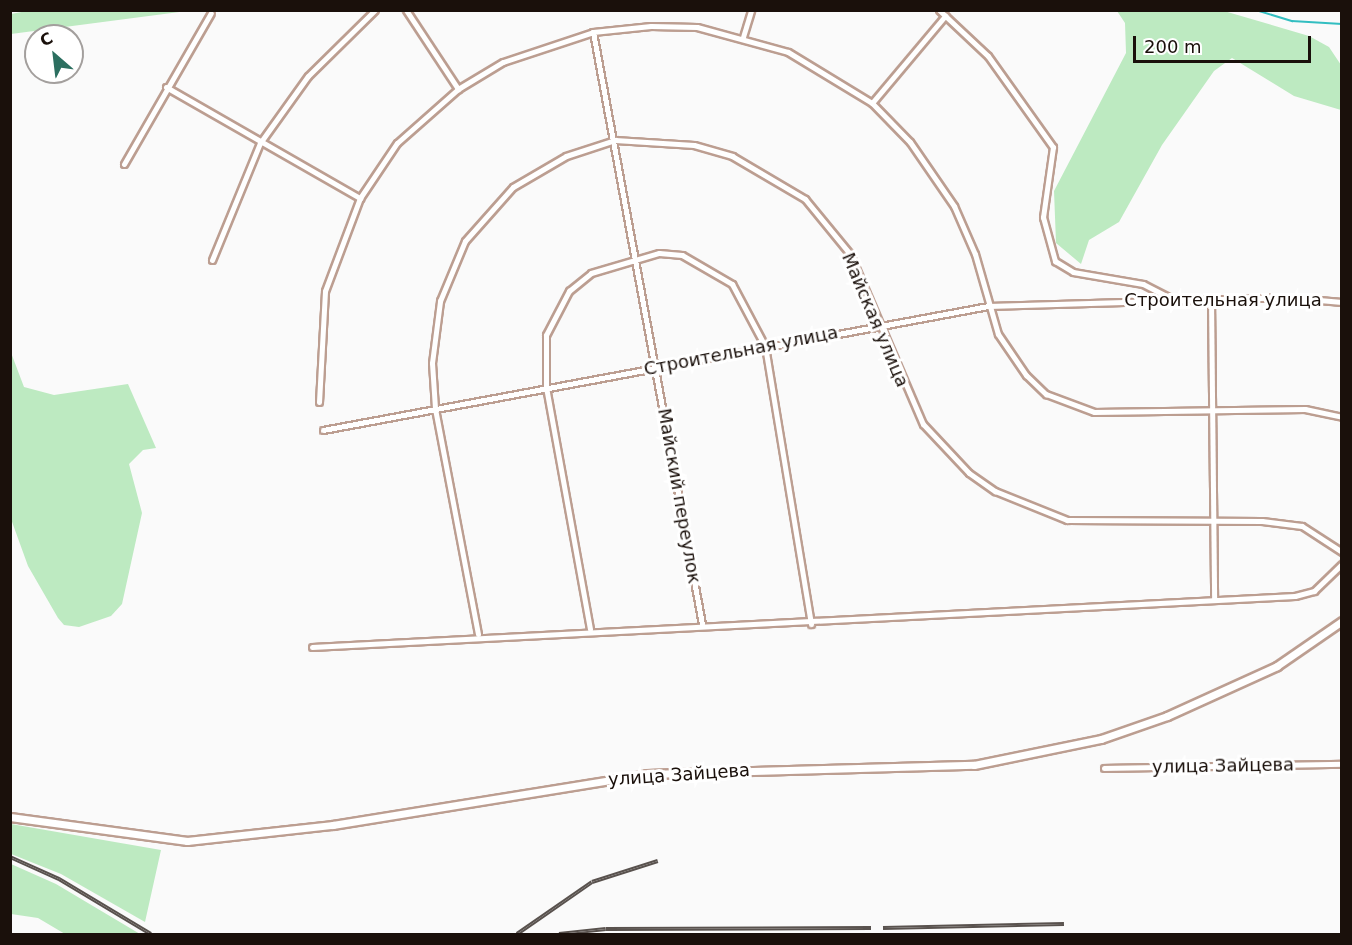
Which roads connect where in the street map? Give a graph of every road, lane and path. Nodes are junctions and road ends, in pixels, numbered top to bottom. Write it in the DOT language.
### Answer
graph roads {
  1 [pos="375,10"];
  2 [pos="406,10"];
  3 [pos="751,10"];
  4 [pos="939,10"];
  5 [pos="211,13"];
  6 [pos="945,16"];
  7 [pos="593,32"];
  8 [pos="744,37"];
  9 [pos="166,87"];
  10 [pos="458,88"];
  11 [pos="872,103"];
  12 [pos="615,140"];
  13 [pos="260,143"];
  14 [pos="124,164"];
  15 [pos="360,198"];
  16 [pos="635,256"];
  17 [pos="212,260"];
  18 [pos="1172,298"];
  19 [pos="1211,299"];
  20 [pos="1341,302"];
  21 [pos="988,306"];
  22 [pos="879,323"];
  23 [pos="765,346"];
  24 [pos="656,368"];
  25 [pos="546,387"];
  26 [pos="319,402"];
  27 [pos="435,408"];
  28 [pos="1211,411"];
  29 [pos="1341,417"];
  30 [pos="323,430"];
  31 [pos="1212,523"];
  32 [pos="1341,552"];
  33 [pos="1341,564"];
  34 [pos="1214,600"];
  35 [pos="1341,621"];
  36 [pos="702,624"];
  37 [pos="811,624"];
  38 [pos="590,629"];
  39 [pos="478,634"];
  40 [pos="312,646"];
  41 [pos="1341,764"];
  42 [pos="1104,768"];
  43 [pos="10,817"];
  1 -- 13 [label="street"];
  2 -- 10 [label="street"];
  3 -- 8 [label="street"];
  4 -- 6 [label="street"];
  5 -- 9 [label="street"];
  6 -- 11 [label="street"];
  6 -- 18 [label="street"];
  7 -- 8 [label="street"];
  7 -- 10 [label="street"];
  7 -- 12 [label="street, Майский переулок"];
  8 -- 11 [label="street"];
  9 -- 13 [label="street"];
  9 -- 14 [label="street"];
  10 -- 15 [label="street"];
  11 -- 21 [label="street"];
  12 -- 16 [label="street, Майский переулок"];
  12 -- 22 [label="street, Майская улица"];
  12 -- 27 [label="street, Майская улица"];
  13 -- 15 [label="street"];
  13 -- 17 [label="street"];
  15 -- 26 [label="street"];
  16 -- 23 [label="street"];
  16 -- 24 [label="street, Майский переулок"];
  16 -- 25 [label="street"];
  18 -- 19 [label="street, Строительная улица"];
  18 -- 21 [label="street, Строительная улица"];
  19 -- 20 [label="street, Строительная улица"];
  19 -- 28 [label="street"];
  21 -- 22 [label="street, Строительная улица"];
  21 -- 28 [label="street"];
  22 -- 23 [label="street, Строительная улица"];
  22 -- 31 [label="street, Майская улица"];
  23 -- 24 [label="street, Строительная улица"];
  23 -- 37 [label="street"];
  24 -- 25 [label="street, Строительная улица"];
  24 -- 36 [label="street, Майский переулок"];
  25 -- 27 [label="street, Строительная улица"];
  25 -- 38 [label="street"];
  27 -- 30 [label="street, Строительная улица"];
  27 -- 39 [label="street, Майская улица"];
  28 -- 29 [label="street"];
  28 -- 31 [label="street"];
  31 -- 32 [label="street, Майская улица"];
  31 -- 34 [label="street"];
  33 -- 34 [label="street"];
  34 -- 37 [label="street"];
  35 -- 43 [label="street, улица Зайцева"];
  36 -- 37 [label="street"];
  36 -- 38 [label="street"];
  38 -- 39 [label="street"];
  39 -- 40 [label="street"];
  41 -- 42 [label="street, улица Зайцева"];
}
